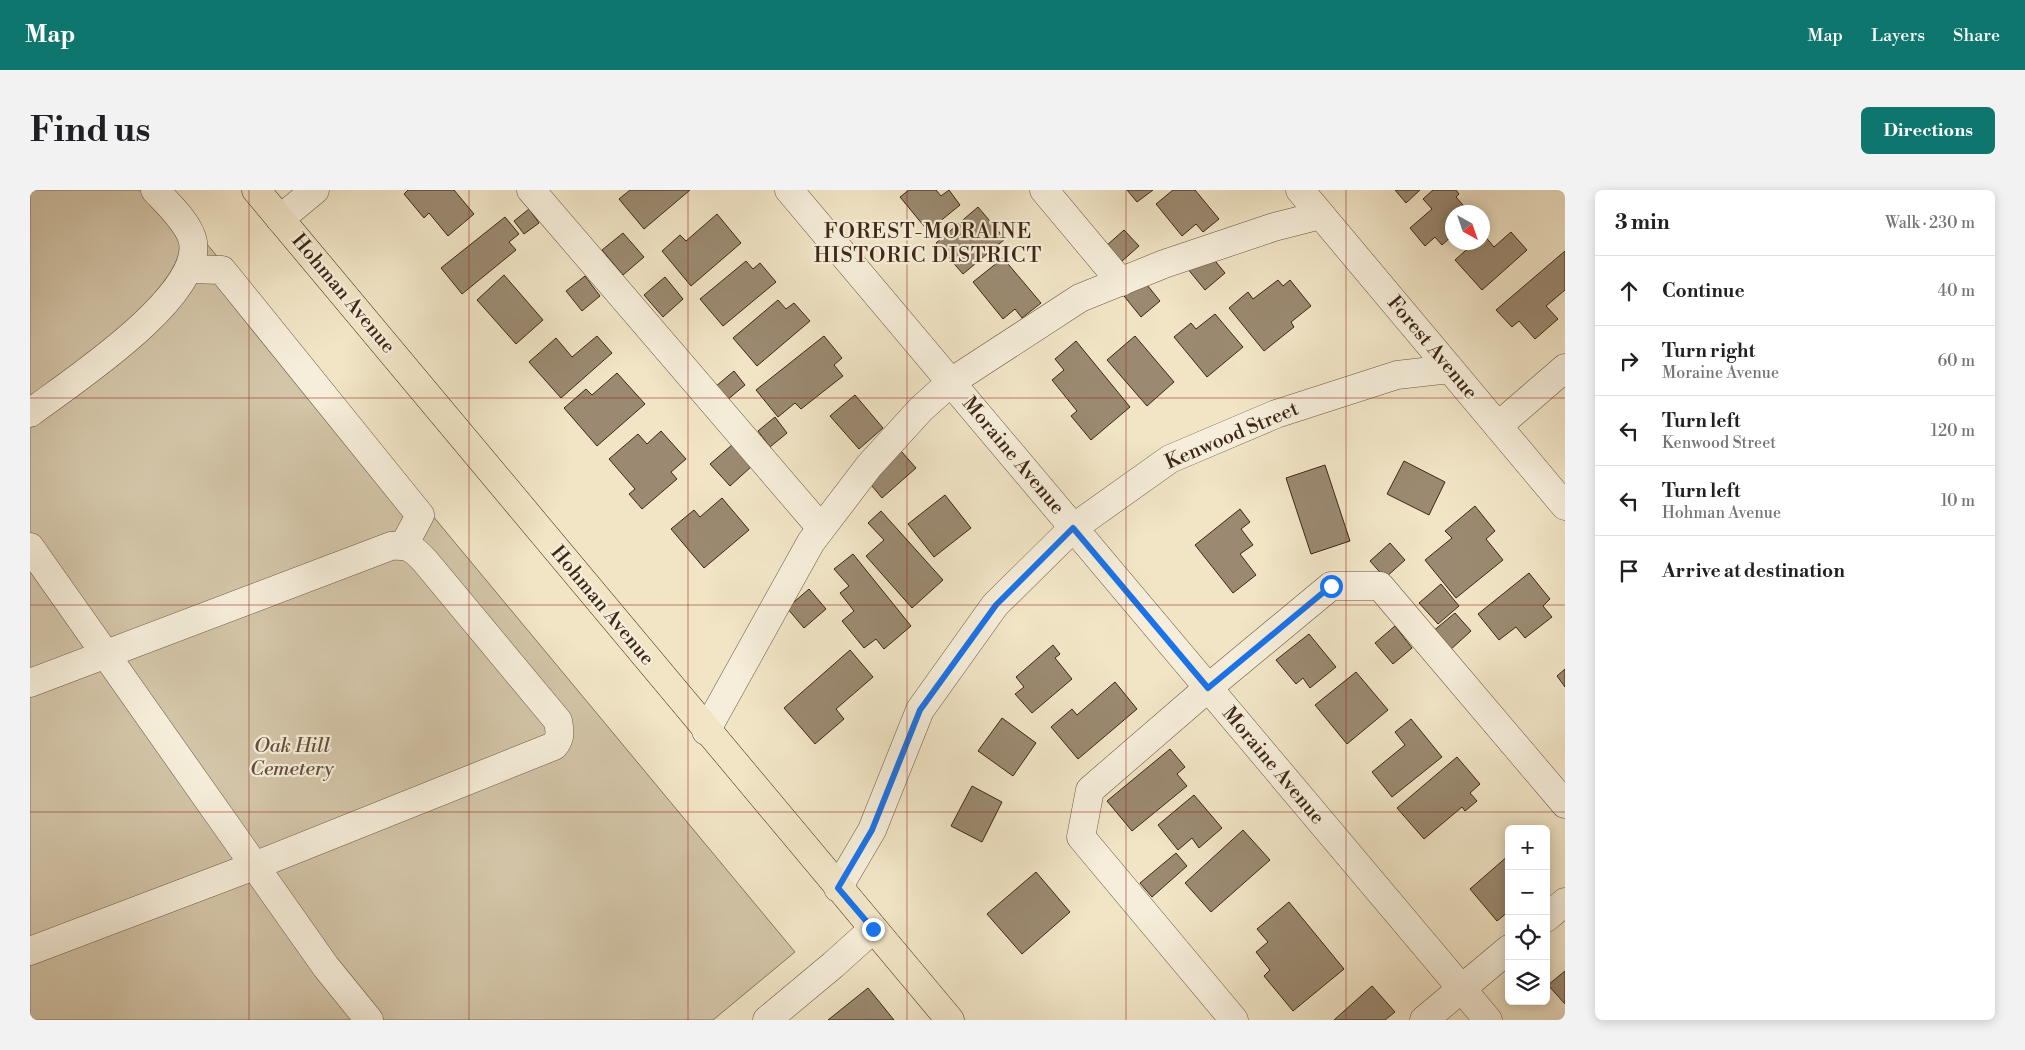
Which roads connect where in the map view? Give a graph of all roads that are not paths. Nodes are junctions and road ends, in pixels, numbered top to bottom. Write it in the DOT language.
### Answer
graph roads {
  1 [pos="155,190"];
  2 [pos="256,190"];
  3 [pos="315,190"];
  4 [pos="532,190"];
  5 [pos="789,190"];
  6 [pos="1044,190"];
  7 [pos="1300,190"];
  8 [pos="1321,215"];
  9 [pos="280,219"];
  10 [pos="190,269"];
  11 [pos="1121,282"];
  12 [pos="1565,368"];
  13 [pos="1450,369"];
  14 [pos="951,382"];
  15 [pos="30,413"];
  16 [pos="1498,426"];
  17 [pos="1565,506"];
  18 [pos="821,528"];
  19 [pos="1073,528"];
  20 [pos="404,545"];
  21 [pos="30,547"];
  22 [pos="106,655"];
  23 [pos="30,683"];
  24 [pos="1208,688"];
  25 [pos="706,731"];
  26 [pos="1565,804"];
  27 [pos="254,866"];
  28 [pos="838,888"];
  29 [pos="1565,902"];
  30 [pos="1550,915"];
  31 [pos="873,929"];
  32 [pos="30,951"];
  33 [pos="1505,952"];
  34 [pos="1462,989"];
  35 [pos="368,1020"];
  36 [pos="766,1020"];
  37 [pos="950,1020"];
  38 [pos="1234,1020"];
  39 [pos="1424,1020"];
  40 [pos="1488,1020"];
  1 -- 10 [label="street"];
  2 -- 9 [label="main road, Hohman Avenue"];
  3 -- 9 [label="street"];
  4 -- 18 [label="street"];
  5 -- 14 [label="street, Moraine Avenue"];
  6 -- 11 [label="street"];
  7 -- 8 [label="street, Forest Avenue"];
  8 -- 11 [label="street"];
  8 -- 13 [label="street, Forest Avenue"];
  9 -- 25 [label="main road, Hohman Avenue"];
  10 -- 15 [label="street"];
  10 -- 20 [label="street"];
  11 -- 14 [label="street"];
  12 -- 16 [label="street"];
  13 -- 16 [label="street, Forest Avenue"];
  13 -- 19 [label="street, Kenwood Street"];
  14 -- 18 [label="street"];
  14 -- 19 [label="street, Moraine Avenue"];
  16 -- 17 [label="street, Forest Avenue"];
  18 -- 25 [label="street"];
  19 -- 24 [label="street, Moraine Avenue"];
  19 -- 28 [label="street, Kenwood Street"];
  20 -- 22 [label="street"];
  20 -- 27 [label="street"];
  21 -- 22 [label="street"];
  22 -- 23 [label="street"];
  22 -- 27 [label="street"];
  24 -- 26 [label="street"];
  24 -- 34 [label="street, Moraine Avenue"];
  24 -- 38 [label="street"];
  25 -- 28 [label="main road, Hohman Avenue"];
  27 -- 32 [label="street"];
  27 -- 35 [label="street"];
  28 -- 31 [label="main road, Hohman Avenue"];
  29 -- 30 [label="street"];
  31 -- 36 [label="street"];
  31 -- 37 [label="main road, Hohman Avenue"];
  33 -- 34 [label="street"];
  34 -- 39 [label="street"];
  34 -- 40 [label="street, Moraine Avenue"];
}
